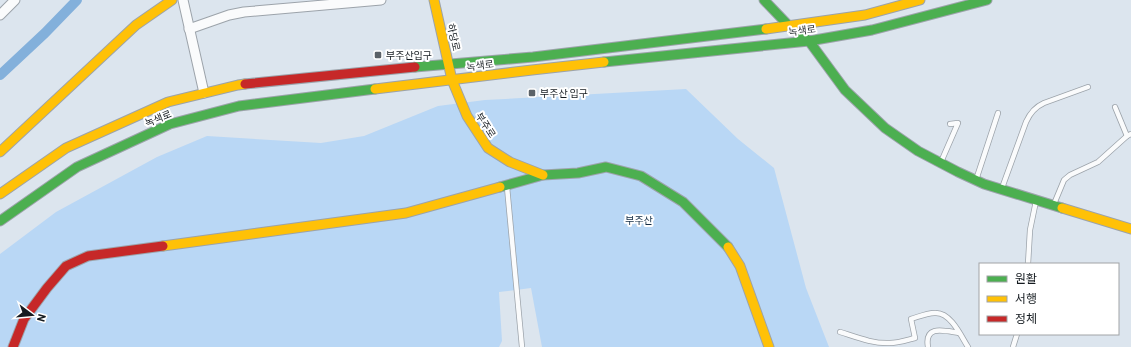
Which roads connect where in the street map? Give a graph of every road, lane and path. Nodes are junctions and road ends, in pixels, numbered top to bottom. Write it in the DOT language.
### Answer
graph roads {
  1 [pos="15,0"];
  2 [pos="172,0"];
  3 [pos="182,0"];
  4 [pos="381,0"];
  5 [pos="434,0"];
  6 [pos="764,0"];
  7 [pos="920,0"];
  8 [pos="987,0"];
  9 [pos="0,15"];
  10 [pos="789,26"];
  11 [pos="189,29"];
  12 [pos="809,41"];
  13 [pos="449,64"];
  14 [pos="452,80"];
  15 [pos="1088,87"];
  16 [pos="204,93"];
  17 [pos="1115,107"];
  18 [pos="998,113"];
  19 [pos="950,124"];
  20 [pos="1129,135"];
  21 [pos="0,152"];
  22 [pos="941,163"];
  23 [pos="543,175"];
  24 [pos="976,180"];
  25 [pos="507,185"];
  26 [pos="1002,189"];
  27 [pos="0,194"];
  28 [pos="1036,200"];
  29 [pos="1053,205"];
  30 [pos="0,221"];
  31 [pos="1131,229"];
  32 [pos="1028,263"];
  33 [pos="840,332"];
  34 [pos="959,333"];
  35 [pos="1017,335"];
  36 [pos="891,345"];
  37 [pos="13,347"];
  38 [pos="522,347"];
  39 [pos="769,347"];
  40 [pos="928,347"];
  41 [pos="968,347"];
  42 [pos="1013,347"];
  1 -- 9 [label="street"];
  2 -- 21 [label="main road"];
  3 -- 11 [label="street"];
  4 -- 11 [label="street"];
  5 -- 13 [label="main road, 하당로"];
  6 -- 10 [label="main road"];
  7 -- 10 [label="main road, 녹색로"];
  8 -- 12 [label="main road, 녹색로"];
  10 -- 12 [label="main road"];
  10 -- 13 [label="main road, 녹색로"];
  11 -- 16 [label="street"];
  12 -- 14 [label="main road, 녹색로"];
  12 -- 22 [label="main road"];
  13 -- 14 [label="main road, 하당로"];
  13 -- 16 [label="main road, 녹색로"];
  14 -- 23 [label="main road, 부주로"];
  14 -- 30 [label="main road, 녹색로"];
  15 -- 26 [label="lane"];
  16 -- 27 [label="main road, 녹색로"];
  17 -- 20 [label="lane"];
  18 -- 24 [label="lane"];
  19 -- 22 [label="lane"];
  20 -- 29 [label="lane"];
  22 -- 24 [label="main road"];
  23 -- 25 [label="main road"];
  23 -- 39 [label="main road"];
  24 -- 26 [label="main road"];
  25 -- 37 [label="main road"];
  25 -- 38 [label="lane"];
  26 -- 28 [label="main road"];
  28 -- 29 [label="main road"];
  28 -- 32 [label="lane"];
  29 -- 31 [label="main road"];
  33 -- 36 [label="lane"];
  34 -- 36 [label="lane"];
  34 -- 40 [label="lane"];
  34 -- 41 [label="lane"];
  35 -- 42 [label="lane"];
}
